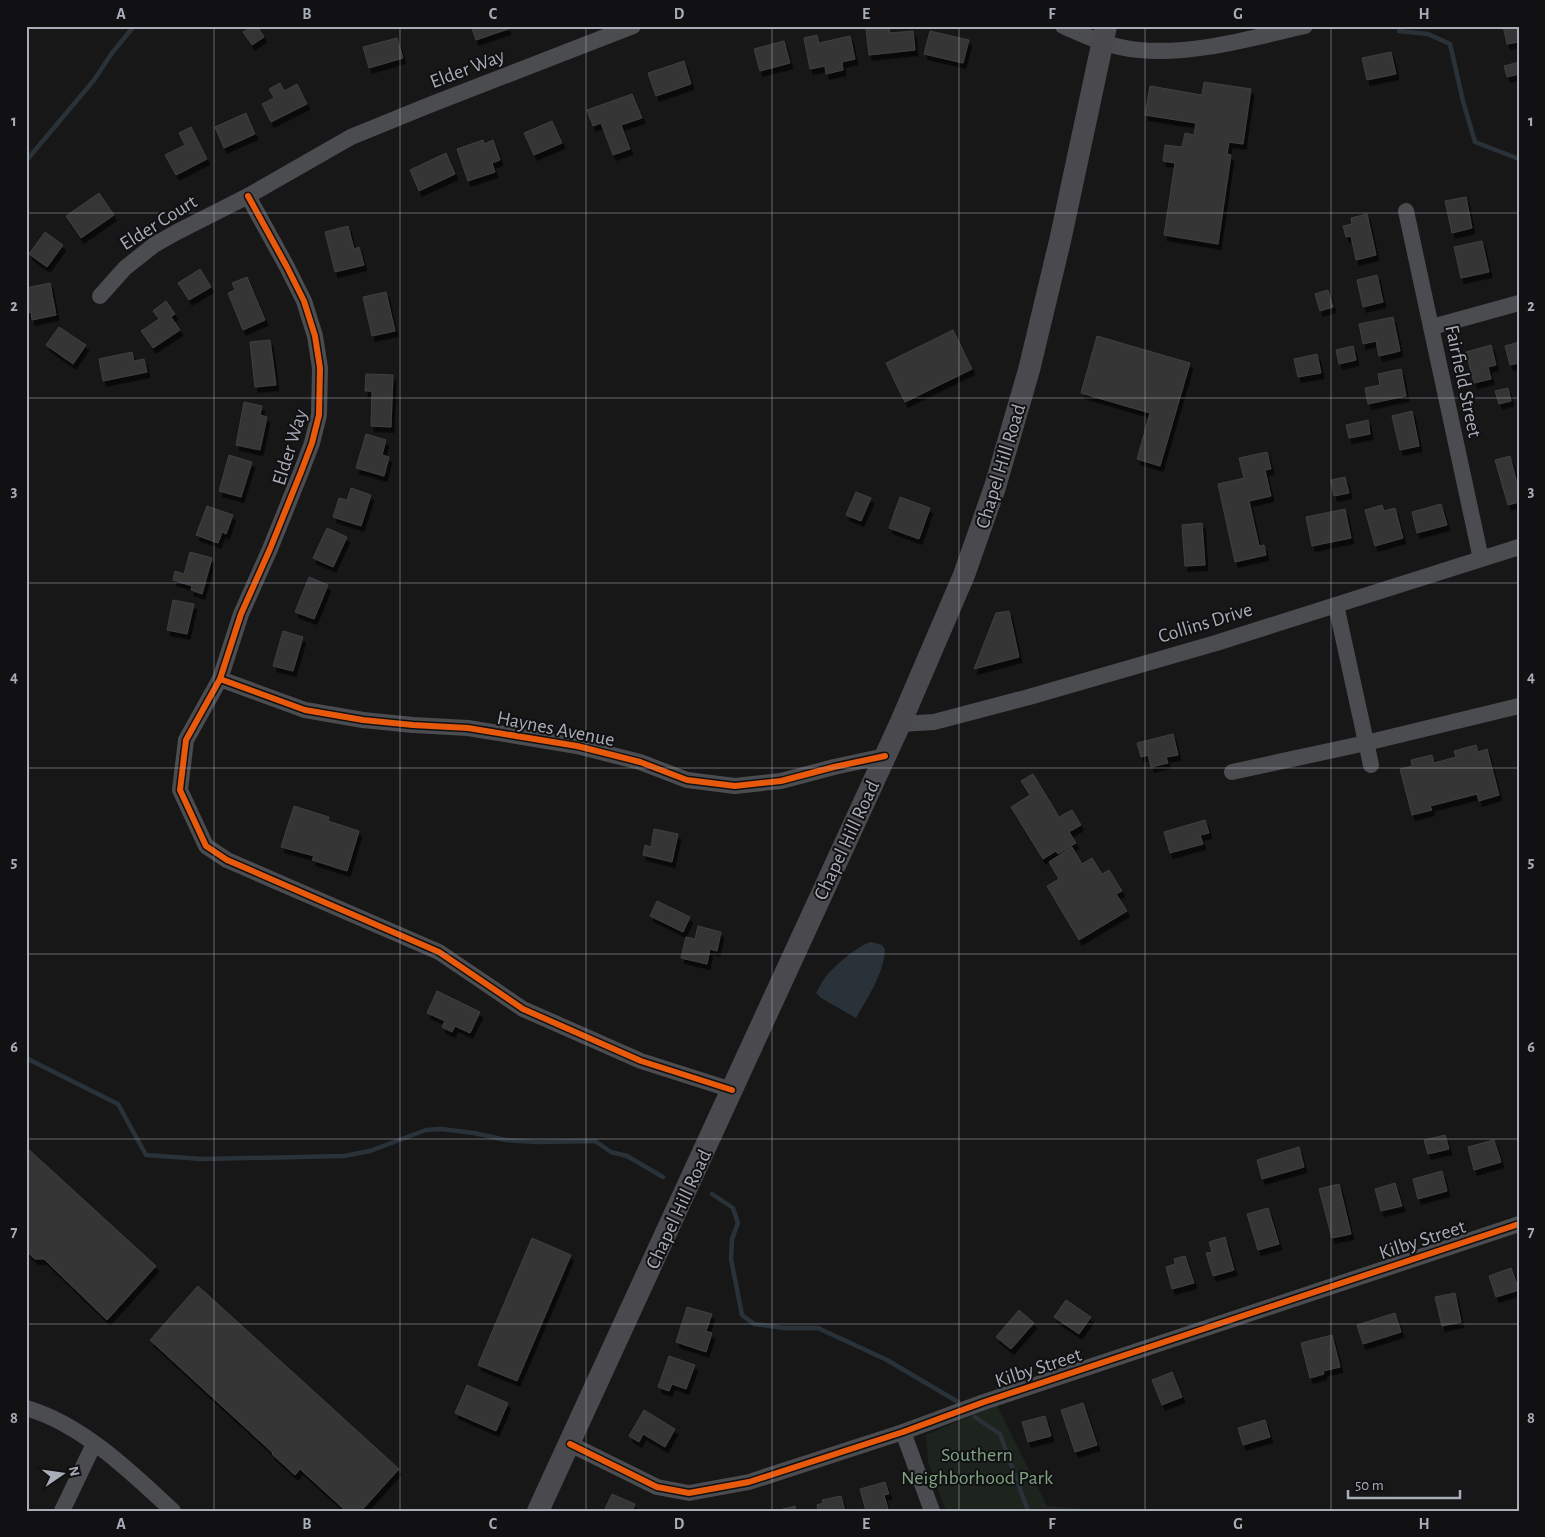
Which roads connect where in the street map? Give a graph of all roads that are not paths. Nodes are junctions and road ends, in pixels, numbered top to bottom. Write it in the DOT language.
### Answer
graph roads {
  1 [pos="633,26"];
  2 [pos="1063,26"];
  3 [pos="1305,26"];
  4 [pos="1104,34"];
  5 [pos="248,196"];
  6 [pos="1406,211"];
  7 [pos="100,296"];
  8 [pos="1519,304"];
  9 [pos="1432,327"];
  10 [pos="1519,547"];
  11 [pos="1481,559"];
  12 [pos="1336,605"];
  13 [pos="220,679"];
  14 [pos="1519,706"];
  15 [pos="900,724"];
  16 [pos="1366,743"];
  17 [pos="885,756"];
  18 [pos="1372,765"];
  19 [pos="1232,772"];
  20 [pos="732,1090"];
  21 [pos="1519,1224"];
  22 [pos="26,1408"];
  23 [pos="903,1432"];
  24 [pos="94,1444"];
  25 [pos="570,1444"];
  26 [pos="62,1511"];
  27 [pos="173,1511"];
  28 [pos="538,1511"];
  29 [pos="932,1511"];
  1 -- 5 [label="street, Elder Way"];
  2 -- 4 [label="street"];
  3 -- 4 [label="street"];
  4 -- 15 [label="main road, Chapel Hill Road"];
  5 -- 7 [label="street, Elder Court"];
  5 -- 13 [label="street, Elder Way"];
  6 -- 9 [label="street, Fairfield Street"];
  8 -- 9 [label="street"];
  9 -- 11 [label="street, Fairfield Street"];
  10 -- 11 [label="street, Collins Drive"];
  11 -- 12 [label="street, Collins Drive"];
  12 -- 15 [label="street, Collins Drive"];
  12 -- 16 [label="street"];
  13 -- 17 [label="street, Haynes Avenue"];
  13 -- 20 [label="street, Elder Way"];
  14 -- 16 [label="street"];
  15 -- 17 [label="main road, Chapel Hill Road"];
  16 -- 18 [label="street"];
  16 -- 19 [label="street"];
  17 -- 20 [label="main road, Chapel Hill Road"];
  20 -- 25 [label="main road, Chapel Hill Road"];
  21 -- 23 [label="street, Kilby Street"];
  22 -- 24 [label="street"];
  23 -- 25 [label="street, Kilby Street"];
  23 -- 29 [label="street"];
  24 -- 26 [label="street"];
  24 -- 27 [label="street"];
  25 -- 28 [label="main road, Chapel Hill Road"];
}
